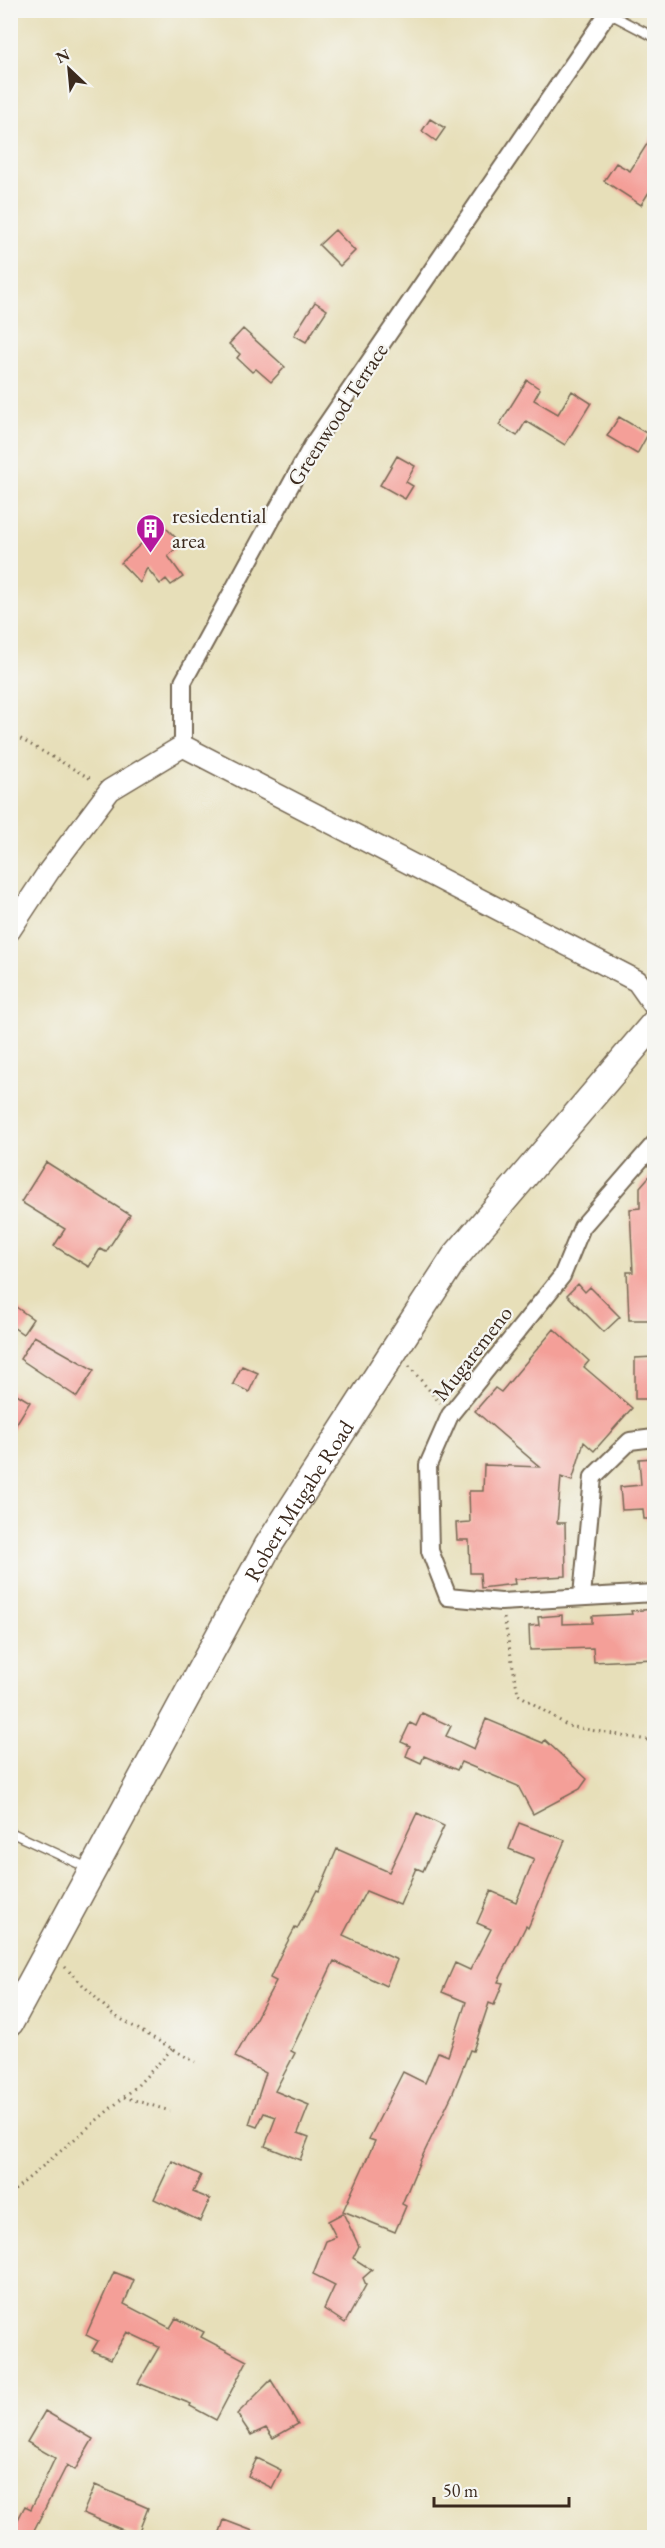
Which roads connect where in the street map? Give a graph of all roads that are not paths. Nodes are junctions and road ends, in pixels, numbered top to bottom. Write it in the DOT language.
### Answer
graph roads {
  1 [pos="609,12"];
  2 [pos="654,37"];
  3 [pos="183,746"];
  4 [pos="10,930"];
  5 [pos="654,1005"];
  6 [pos="654,1024"];
  7 [pos="654,1144"];
  8 [pos="654,1438"];
  9 [pos="654,1593"];
  10 [pos="582,1596"];
  11 [pos="10,1832"];
  12 [pos="93,1871"];
  13 [pos="10,2022"];
  1 -- 2 [label="lane"];
  1 -- 3 [label="street, Greenwood Terrace"];
  3 -- 4 [label="street"];
  3 -- 5 [label="street"];
  6 -- 12 [label="main road, Robert Mugabe Road"];
  7 -- 10 [label="street, Mugaremeno"];
  8 -- 10 [label="street"];
  9 -- 10 [label="street, Mugaremeno"];
  11 -- 12 [label="lane"];
  12 -- 13 [label="main road, Robert Mugabe Road"];
}
